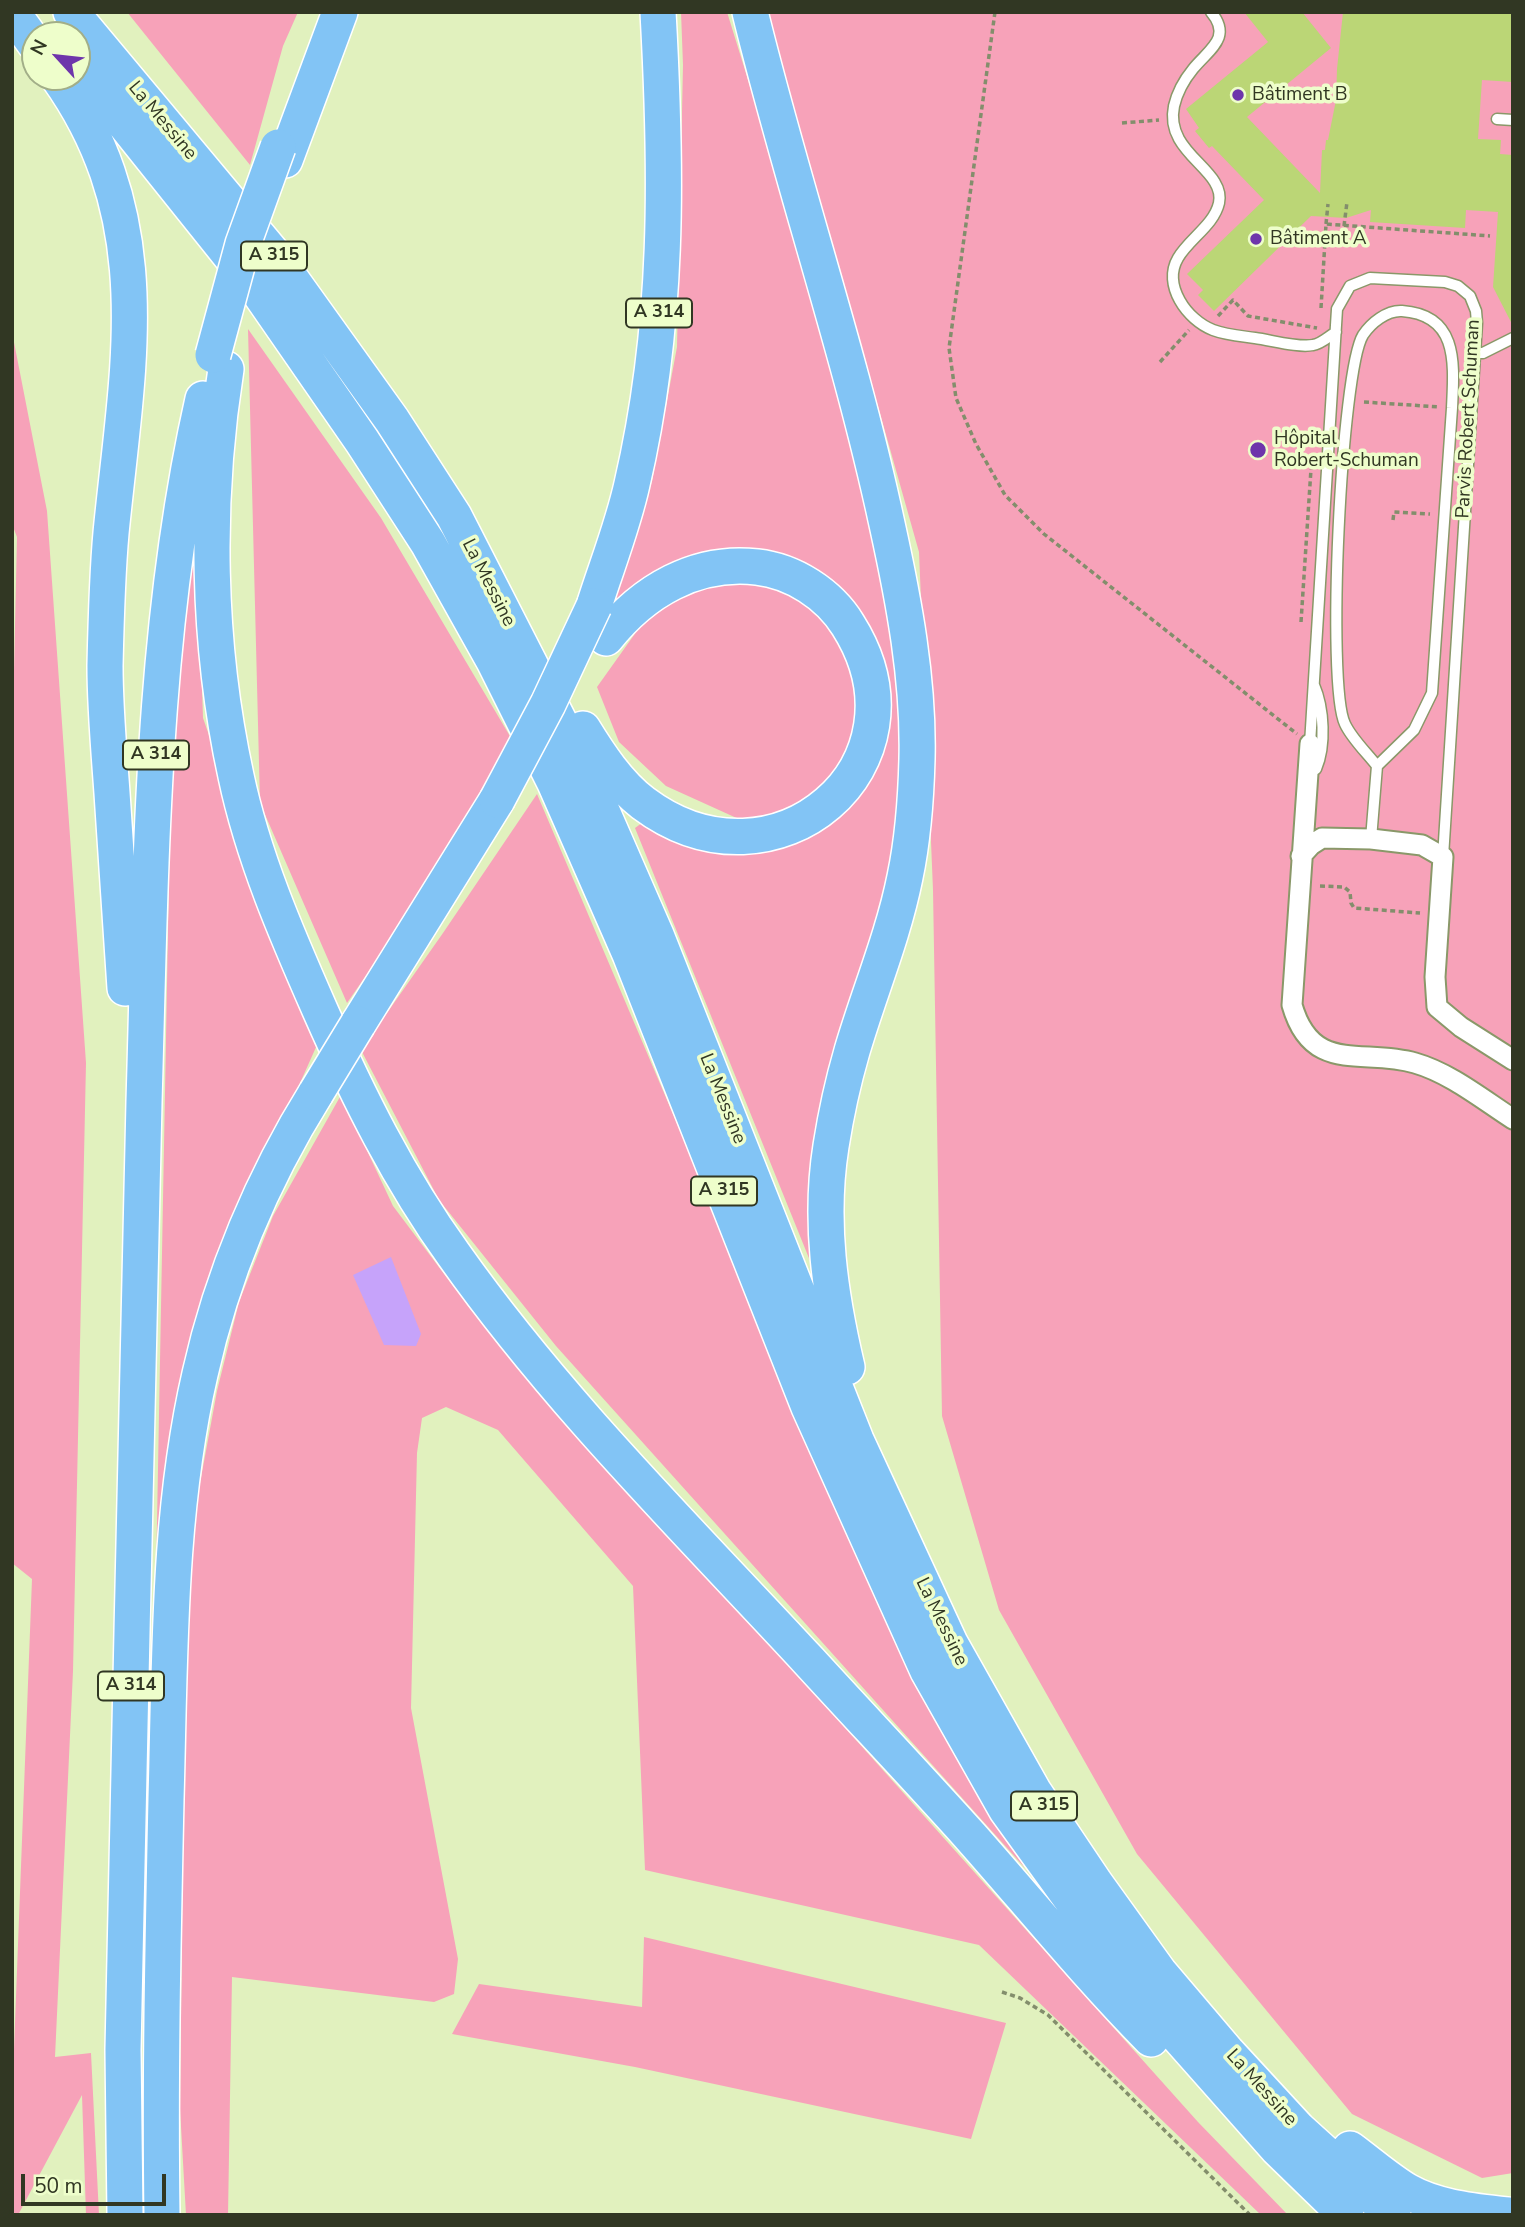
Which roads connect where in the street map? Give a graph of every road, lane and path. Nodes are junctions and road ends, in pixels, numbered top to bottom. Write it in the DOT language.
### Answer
graph roads {
  1 [pos="71,12"];
  2 [pos="338,12"];
  3 [pos="658,12"];
  4 [pos="750,12"];
  5 [pos="995,12"];
  6 [pos="1211,12"];
  7 [pos="91,81"];
  8 [pos="67,91"];
  9 [pos="1172,119"];
  10 [pos="1496,119"];
  11 [pos="1513,120"];
  12 [pos="1122,123"];
  13 [pos="1347,202"];
  14 [pos="1328,204"];
  15 [pos="1326,224"];
  16 [pos="1344,226"];
  17 [pos="1336,332"];
  18 [pos="1513,338"];
  19 [pos="1475,353"];
  20 [pos="219,362"];
  21 [pos="1349,401"];
  22 [pos="1452,408"];
  23 [pos="454,516"];
  24 [pos="1445,516"];
  25 [pos="1393,520"];
  26 [pos="1312,681"];
  27 [pos="1310,744"];
  28 [pos="1377,766"];
  29 [pos="1307,789"];
  30 [pos="500,808"];
  31 [pos="1371,839"];
  32 [pos="1301,856"];
  33 [pos="1443,857"];
  34 [pos="1299,885"];
  35 [pos="1439,914"];
  36 [pos="1513,1060"];
  37 [pos="1513,1119"];
  38 [pos="142,1158"];
  39 [pos="856,1440"];
  40 [pos="1002,1992"];
  41 [pos="1298,2129"];
  42 [pos="1334,2203"];
  43 [pos="125,2215"];
  44 [pos="162,2215"];
  45 [pos="1250,2215"];
  46 [pos="1394,2215"];
  47 [pos="1507,2215"];
  1 -- 23 [label="highway, La Messine / A 315"];
  2 -- 20 [label="highway, A 314, bridge"];
  3 -- 30 [label="highway, A 314, bridge"];
  4 -- 39 [label="highway"];
  5 -- 27 [label="path"];
  6 -- 9 [label="lane"];
  7 -- 42 [label="highway, La Messine / A 315"];
  8 -- 38 [label="highway"];
  9 -- 12 [label="path"];
  9 -- 17 [label="lane"];
  10 -- 11 [label="lane"];
  13 -- 16 [label="path"];
  14 -- 15 [label="path"];
  17 -- 19 [label="lane, Parvis Robert Schuman"];
  17 -- 26 [label="lane, Parvis Robert Schuman"];
  18 -- 19 [label="lane"];
  19 -- 33 [label="lane, Parvis Robert Schuman"];
  20 -- 38 [label="highway, A 314"];
  20 -- 42 [label="highway"];
  21 -- 22 [label="path"];
  21 -- 22 [label="lane, Parvis Robert Schuman"];
  21 -- 28 [label="lane, Parvis Robert Schuman"];
  22 -- 24 [label="lane, Parvis Robert Schuman"];
  23 -- 30 [label="highway"];
  23 -- 39 [label="highway, La Messine / A 315"];
  24 -- 25 [label="path"];
  24 -- 28 [label="lane, Parvis Robert Schuman"];
  26 -- 27 [label="lane, Parvis Robert Schuman"];
  26 -- 29 [label="lane, Parvis Robert Schuman"];
  27 -- 29 [label="street"];
  28 -- 31 [label="lane"];
  29 -- 32 [label="street"];
  30 -- 44 [label="highway, A 314, bridge"];
  31 -- 32 [label="street"];
  31 -- 33 [label="street"];
  32 -- 34 [label="street"];
  33 -- 35 [label="street"];
  34 -- 35 [label="path"];
  34 -- 37 [label="street"];
  35 -- 36 [label="street"];
  38 -- 43 [label="highway, A 314"];
  39 -- 41 [label="highway, La Messine / A 315"];
  40 -- 45 [label="path"];
  41 -- 46 [label="highway, La Messine / A 315"];
  41 -- 47 [label="highway"];
}
